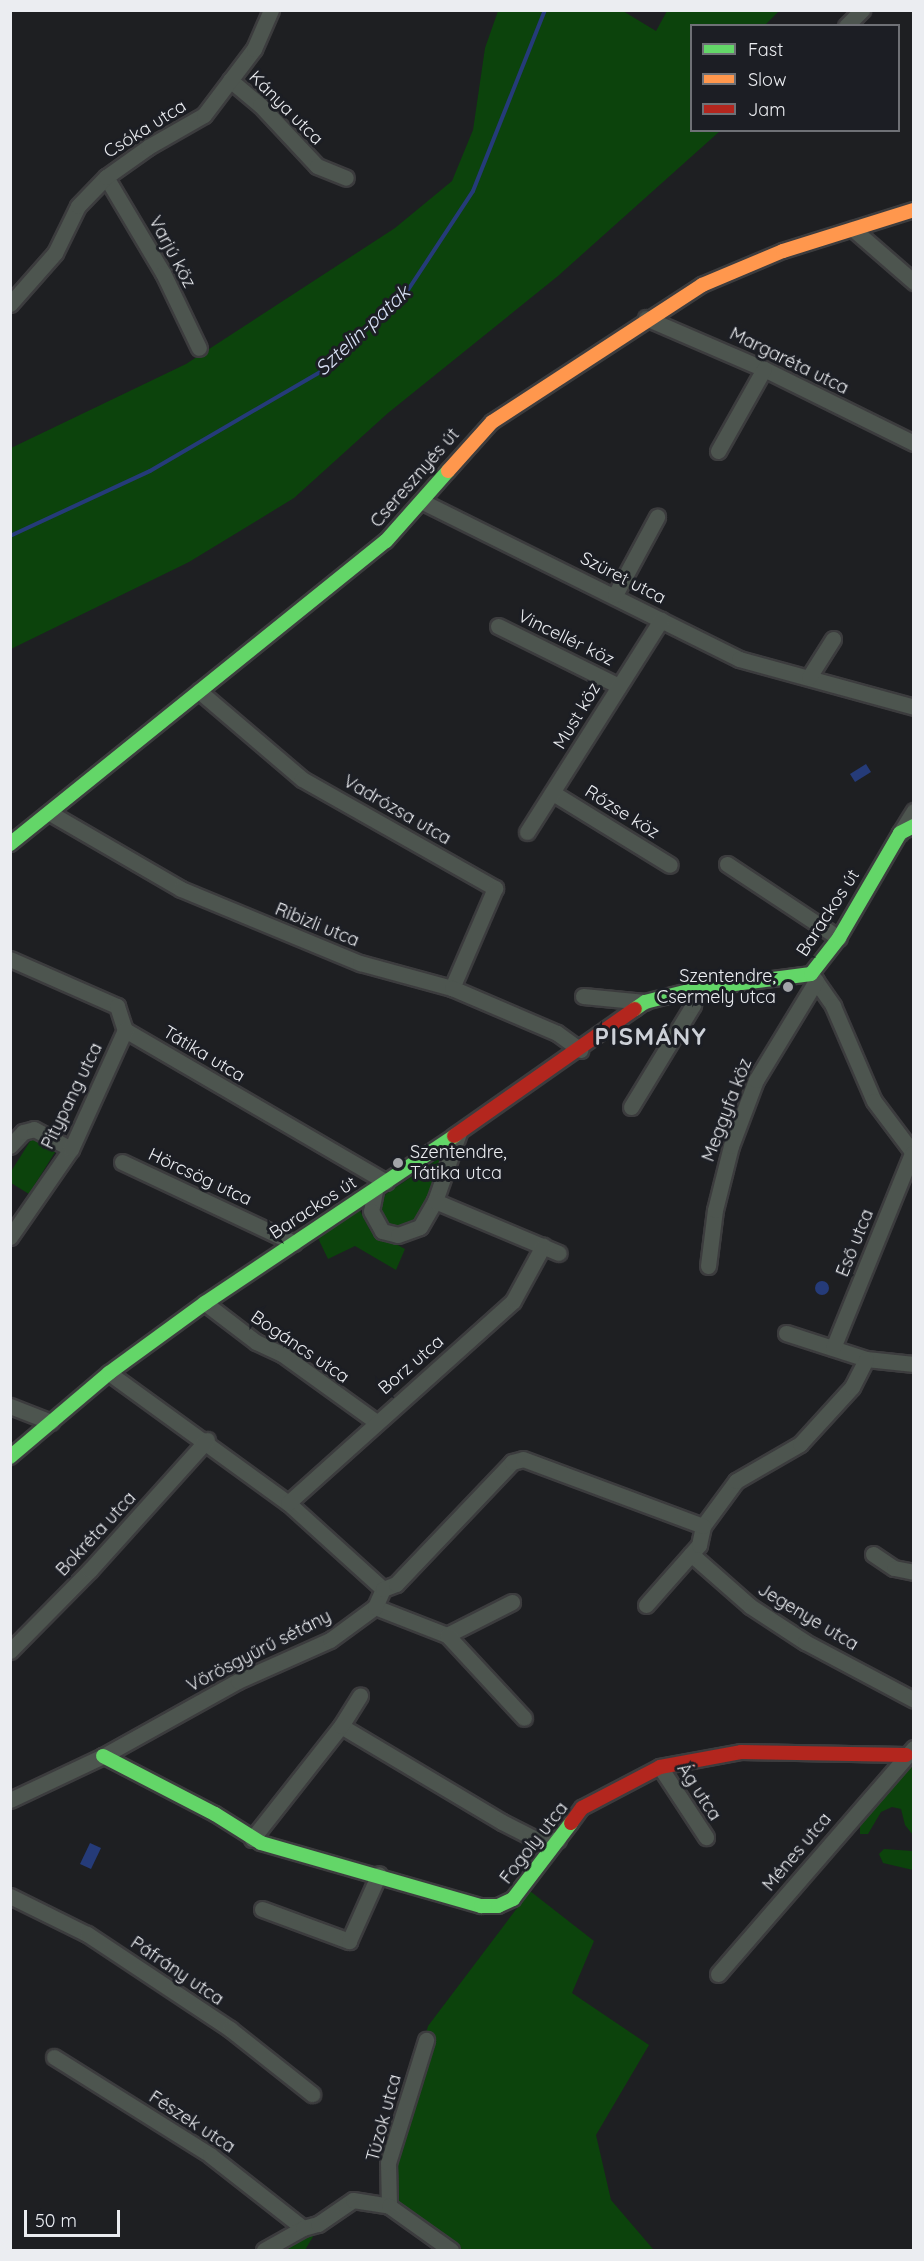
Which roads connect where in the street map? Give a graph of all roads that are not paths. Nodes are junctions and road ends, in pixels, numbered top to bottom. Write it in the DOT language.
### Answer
graph roads {
  1 [pos="271,10"];
  2 [pos="862,10"];
  3 [pos="848,24"];
  4 [pos="230,80"];
  5 [pos="106,177"];
  6 [pos="346,178"];
  7 [pos="914,210"];
  8 [pos="853,229"];
  9 [pos="914,282"];
  10 [pos="10,304"];
  11 [pos="646,318"];
  12 [pos="199,348"];
  13 [pos="764,369"];
  14 [pos="914,443"];
  15 [pos="718,451"];
  16 [pos="423,502"];
  17 [pos="657,517"];
  18 [pos="615,595"];
  19 [pos="661,620"];
  20 [pos="498,626"];
  21 [pos="832,639"];
  22 [pos="809,677"];
  23 [pos="617,685"];
  24 [pos="199,691"];
  25 [pos="914,706"];
  26 [pos="553,793"];
  27 [pos="914,811"];
  28 [pos="50,813"];
  29 [pos="907,829"];
  30 [pos="527,832"];
  31 [pos="13,840"];
  32 [pos="727,864"];
  33 [pos="670,865"];
  34 [pos="839,938"];
  35 [pos="10,959"];
  36 [pos="813,977"];
  37 [pos="452,988"];
  38 [pos="696,989"];
  39 [pos="583,996"];
  40 [pos="645,1002"];
  41 [pos="125,1030"];
  42 [pos="580,1050"];
  43 [pos="631,1107"];
  44 [pos="459,1133"];
  45 [pos="10,1146"];
  46 [pos="71,1149"];
  47 [pos="913,1154"];
  48 [pos="122,1162"];
  49 [pos="381,1187"];
  50 [pos="435,1201"];
  51 [pos="10,1237"];
  52 [pos="294,1243"];
  53 [pos="543,1246"];
  54 [pos="559,1253"];
  55 [pos="708,1266"];
  56 [pos="205,1303"];
  57 [pos="786,1333"];
  58 [pos="833,1348"];
  59 [pos="866,1359"];
  60 [pos="914,1364"];
  61 [pos="109,1373"];
  62 [pos="10,1406"];
  63 [pos="375,1421"];
  64 [pos="51,1422"];
  65 [pos="207,1440"];
  66 [pos="10,1457"];
  67 [pos="288,1503"];
  68 [pos="703,1526"];
  69 [pos="691,1554"];
  70 [pos="873,1554"];
  71 [pos="914,1572"];
  72 [pos="383,1589"];
  73 [pos="512,1602"];
  74 [pos="646,1605"];
  75 [pos="375,1607"];
  76 [pos="447,1635"];
  77 [pos="10,1651"];
  78 [pos="360,1695"];
  79 [pos="914,1700"];
  80 [pos="525,1718"];
  81 [pos="340,1726"];
  82 [pos="910,1751"];
  83 [pos="103,1756"];
  84 [pos="660,1767"];
  85 [pos="10,1800"];
  86 [pos="706,1837"];
  87 [pos="252,1839"];
  88 [pos="558,1840"];
  89 [pos="379,1874"];
  90 [pos="10,1896"];
  91 [pos="262,1910"];
  92 [pos="718,1974"];
  93 [pos="426,2040"];
  94 [pos="54,2057"];
  95 [pos="312,2094"];
  96 [pos="389,2206"];
  97 [pos="303,2228"];
  98 [pos="264,2250"];
  99 [pos="451,2250"];
  1 -- 4 [label="street, Csóka utca"];
  2 -- 3 [label="street"];
  4 -- 5 [label="street, Csóka utca"];
  4 -- 6 [label="street, Kánya utca"];
  5 -- 10 [label="street, Csóka utca"];
  5 -- 12 [label="street, Varjú köz"];
  7 -- 8 [label="street, Cseresznyés út"];
  8 -- 9 [label="street"];
  8 -- 11 [label="street, Cseresznyés út"];
  11 -- 13 [label="street, Margaréta utca"];
  11 -- 16 [label="street, Cseresznyés út"];
  13 -- 14 [label="street, Margaréta utca"];
  13 -- 15 [label="street"];
  16 -- 18 [label="street, Szüret utca"];
  16 -- 24 [label="street, Cseresznyés út"];
  17 -- 18 [label="street"];
  18 -- 19 [label="street, Szüret utca"];
  19 -- 22 [label="street, Szüret utca"];
  19 -- 23 [label="street, Must köz"];
  20 -- 23 [label="street, Vincellér köz"];
  21 -- 22 [label="street"];
  22 -- 25 [label="street, Szüret utca"];
  23 -- 26 [label="street, Must köz"];
  24 -- 28 [label="street, Cseresznyés út"];
  24 -- 37 [label="street, Vadrózsa utca"];
  26 -- 30 [label="street, Must köz"];
  26 -- 33 [label="street, Rőzse köz"];
  27 -- 29 [label="street"];
  28 -- 31 [label="street, Cseresznyés út"];
  28 -- 37 [label="street, Ribizli utca"];
  29 -- 34 [label="street, Barackos út"];
  32 -- 34 [label="street"];
  34 -- 36 [label="street, Barackos út"];
  35 -- 41 [label="street"];
  36 -- 38 [label="street, Barackos út"];
  36 -- 47 [label="street"];
  36 -- 55 [label="street, Meggyfa köz"];
  37 -- 42 [label="street, Ribizli utca"];
  38 -- 40 [label="street, Barackos út"];
  38 -- 43 [label="street"];
  39 -- 40 [label="street, Barackos út"];
  40 -- 42 [label="street, Barackos út"];
  41 -- 46 [label="street, Pitypang utca"];
  41 -- 49 [label="street, Tátika utca"];
  42 -- 44 [label="street, Barackos út"];
  44 -- 49 [label="street, Barackos út"];
  44 -- 50 [label="street"];
  45 -- 46 [label="street"];
  46 -- 51 [label="street, Pitypang utca"];
  47 -- 58 [label="street, Eső utca"];
  48 -- 52 [label="street, Hörcsög utca"];
  49 -- 50 [label="street"];
  49 -- 52 [label="street, Barackos út"];
  50 -- 53 [label="street"];
  52 -- 56 [label="street, Barackos út"];
  53 -- 54 [label="street"];
  53 -- 63 [label="street, Borz utca"];
  56 -- 61 [label="street, Barackos út"];
  56 -- 63 [label="street, Bogáncs utca"];
  57 -- 58 [label="street"];
  58 -- 59 [label="street"];
  59 -- 60 [label="street"];
  59 -- 68 [label="street"];
  61 -- 64 [label="street, Barackos út"];
  61 -- 65 [label="street"];
  62 -- 64 [label="street"];
  63 -- 67 [label="street, Borz utca"];
  64 -- 66 [label="street, Barackos út"];
  65 -- 67 [label="street"];
  65 -- 77 [label="street, Bokréta utca"];
  67 -- 72 [label="street"];
  68 -- 69 [label="street"];
  68 -- 72 [label="street"];
  69 -- 74 [label="street"];
  69 -- 79 [label="street, Jegenye utca"];
  70 -- 71 [label="street"];
  72 -- 75 [label="street, Vörösgyűrű sétány"];
  73 -- 76 [label="street"];
  75 -- 76 [label="street"];
  75 -- 83 [label="street, Vörösgyűrű sétány"];
  76 -- 80 [label="street"];
  78 -- 81 [label="street"];
  81 -- 87 [label="street"];
  81 -- 88 [label="street"];
  82 -- 84 [label="street, Fogoly utca"];
  82 -- 92 [label="street, Ménes utca"];
  83 -- 85 [label="street, Vörösgyűrű sétány"];
  83 -- 87 [label="street, Fogoly utca"];
  84 -- 86 [label="street, Ág utca"];
  84 -- 88 [label="street, Fogoly utca"];
  87 -- 89 [label="street, Fogoly utca"];
  88 -- 89 [label="street, Fogoly utca"];
  89 -- 91 [label="street"];
  90 -- 95 [label="street, Páfrány utca"];
  93 -- 96 [label="street, Túzok utca"];
  94 -- 97 [label="street, Fészek utca"];
  96 -- 97 [label="street"];
  96 -- 99 [label="street"];
  97 -- 98 [label="street"];
}
